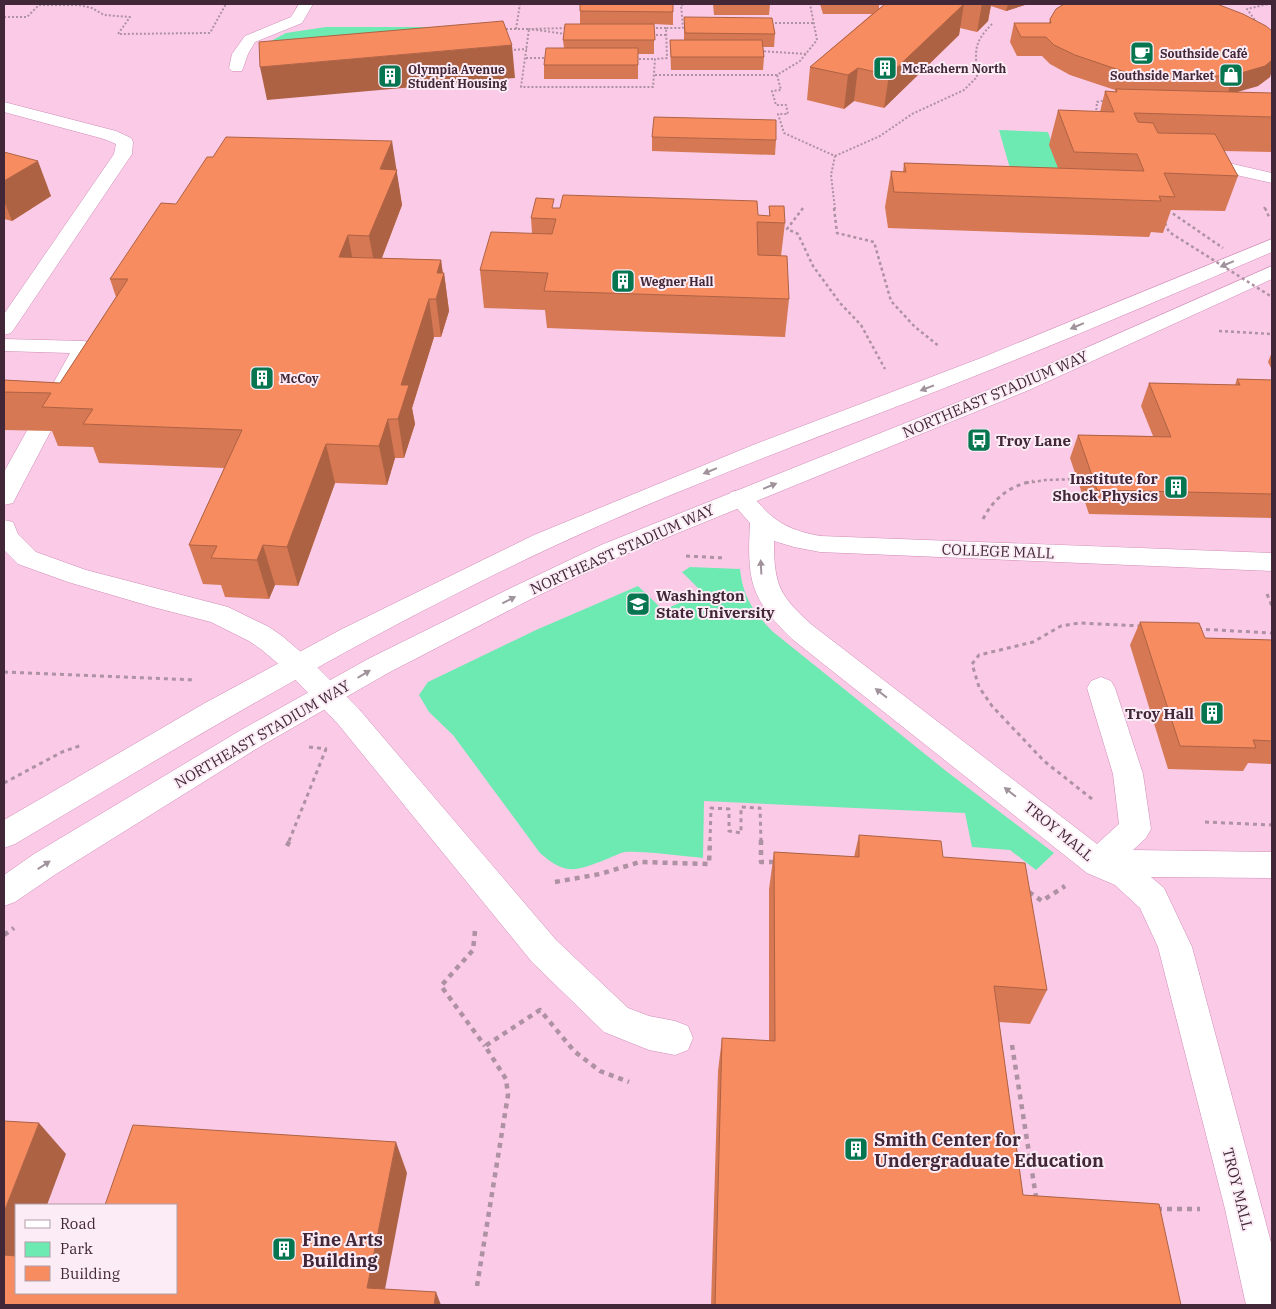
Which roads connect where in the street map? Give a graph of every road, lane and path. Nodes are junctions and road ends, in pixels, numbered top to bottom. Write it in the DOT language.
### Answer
graph roads {
  1 [pos="226,4"];
  2 [pos="306,4"];
  3 [pos="520,4"];
  4 [pos="685,4"];
  5 [pos="810,4"];
  6 [pos="1268,4"];
  7 [pos="4,17"];
  8 [pos="770,18"];
  9 [pos="682,23"];
  10 [pos="691,23"];
  11 [pos="771,23"];
  12 [pos="815,23"];
  13 [pos="992,24"];
  14 [pos="771,27"];
  15 [pos="573,28"];
  16 [pos="648,28"];
  17 [pos="666,28"];
  18 [pos="516,29"];
  19 [pos="529,29"];
  20 [pos="1262,29"];
  21 [pos="498,30"];
  22 [pos="572,35"];
  23 [pos="648,35"];
  24 [pos="666,35"];
  25 [pos="527,49"];
  26 [pos="510,50"];
  27 [pos="756,51"];
  28 [pos="807,54"];
  29 [pos="526,58"];
  30 [pos="556,58"];
  31 [pos="635,59"];
  32 [pos="654,59"];
  33 [pos="237,68"];
  34 [pos="655,75"];
  35 [pos="777,75"];
  36 [pos="1114,99"];
  37 [pos="4,107"];
  38 [pos="1095,118"];
  39 [pos="835,156"];
  40 [pos="1212,164"];
  41 [pos="1272,178"];
  42 [pos="803,208"];
  43 [pos="1160,212"];
  44 [pos="1163,219"];
  45 [pos="1272,246"];
  46 [pos="1223,248"];
  47 [pos="1272,272"];
  48 [pos="1272,297"];
  49 [pos="4,329"];
  50 [pos="1214,331"];
  51 [pos="1272,334"];
  52 [pos="4,346"];
  53 [pos="944,351"];
  54 [pos="887,372"];
  55 [pos="1077,479"];
  56 [pos="4,497"];
  57 [pos="740,498"];
  58 [pos="982,521"];
  59 [pos="762,523"];
  60 [pos="4,528"];
  61 [pos="1272,562"];
  62 [pos="300,666"];
  63 [pos="4,672"];
  64 [pos="202,680"];
  65 [pos="1101,688"];
  66 [pos="327,696"];
  67 [pos="302,747"];
  68 [pos="326,749"];
  69 [pos="335,752"];
  70 [pos="1205,822"];
  71 [pos="1272,825"];
  72 [pos="4,835"];
  73 [pos="287,846"];
  74 [pos="1087,854"];
  75 [pos="780,863"];
  76 [pos="1272,865"];
  77 [pos="556,882"];
  78 [pos="1022,887"];
  79 [pos="4,892"];
  80 [pos="474,923"];
  81 [pos="20,924"];
  82 [pos="4,935"];
  83 [pos="675,1038"];
  84 [pos="1012,1045"];
  85 [pos="485,1046"];
  86 [pos="629,1082"];
  87 [pos="1046,1198"];
  88 [pos="1148,1209"];
  89 [pos="1244,1209"];
  90 [pos="477,1286"];
  91 [pos="1266,1305"];
  1 -- 7 [label="path"];
  2 -- 33 [label="main road"];
  3 -- 18 [label="path"];
  4 -- 9 [label="path"];
  5 -- 12 [label="path"];
  6 -- 20 [label="path"];
  8 -- 11 [label="path"];
  9 -- 10 [label="path"];
  9 -- 17 [label="path"];
  11 -- 12 [label="path"];
  11 -- 14 [label="path"];
  12 -- 28 [label="path"];
  13 -- 39 [label="path"];
  15 -- 19 [label="path"];
  16 -- 17 [label="path"];
  17 -- 24 [label="path"];
  18 -- 19 [label="path"];
  18 -- 21 [label="path"];
  19 -- 22 [label="path"];
  19 -- 25 [label="path"];
  23 -- 24 [label="path"];
  24 -- 32 [label="path"];
  25 -- 26 [label="path"];
  25 -- 29 [label="path"];
  27 -- 28 [label="path"];
  28 -- 35 [label="path"];
  29 -- 30 [label="path"];
  29 -- 34 [label="path"];
  31 -- 32 [label="path"];
  32 -- 34 [label="path"];
  34 -- 35 [label="path"];
  35 -- 39 [label="path"];
  36 -- 38 [label="path"];
  37 -- 49 [label="main road"];
  39 -- 53 [label="path"];
  40 -- 41 [label="main road"];
  42 -- 54 [label="path"];
  43 -- 46 [label="path, bridge"];
  44 -- 48 [label="path, bridge"];
  45 -- 62 [label="main road, NORTHEAST STADIUM WAY, one-way"];
  57 -- 47 [label="main road, NORTHEAST STADIUM WAY, one-way"];
  50 -- 51 [label="path"];
  52 -- 56 [label="main road"];
  55 -- 58 [label="path"];
  57 -- 59 [label="main road, COLLEGE MALL"];
  66 -- 57 [label="main road, NORTHEAST STADIUM WAY, one-way"];
  59 -- 61 [label="main road, COLLEGE MALL"];
  74 -- 59 [label="main road, TROY MALL, one-way"];
  60 -- 62 [label="main road"];
  62 -- 66 [label="main road"];
  62 -- 72 [label="main road, NORTHEAST STADIUM WAY"];
  63 -- 64 [label="path"];
  65 -- 74 [label="main road"];
  79 -- 66 [label="main road, NORTHEAST STADIUM WAY, one-way"];
  66 -- 83 [label="main road"];
  67 -- 68 [label="path"];
  68 -- 69 [label="path"];
  68 -- 73 [label="path"];
  70 -- 71 [label="path"];
  74 -- 76 [label="main road"];
  74 -- 78 [label="path"];
  74 -- 89 [label="main road, TROY MALL"];
  75 -- 77 [label="path"];
  80 -- 85 [label="path"];
  81 -- 82 [label="path"];
  84 -- 87 [label="path"];
  85 -- 86 [label="path"];
  85 -- 90 [label="path"];
  88 -- 89 [label="path"];
  89 -- 91 [label="main road, TROY MALL"];
}
